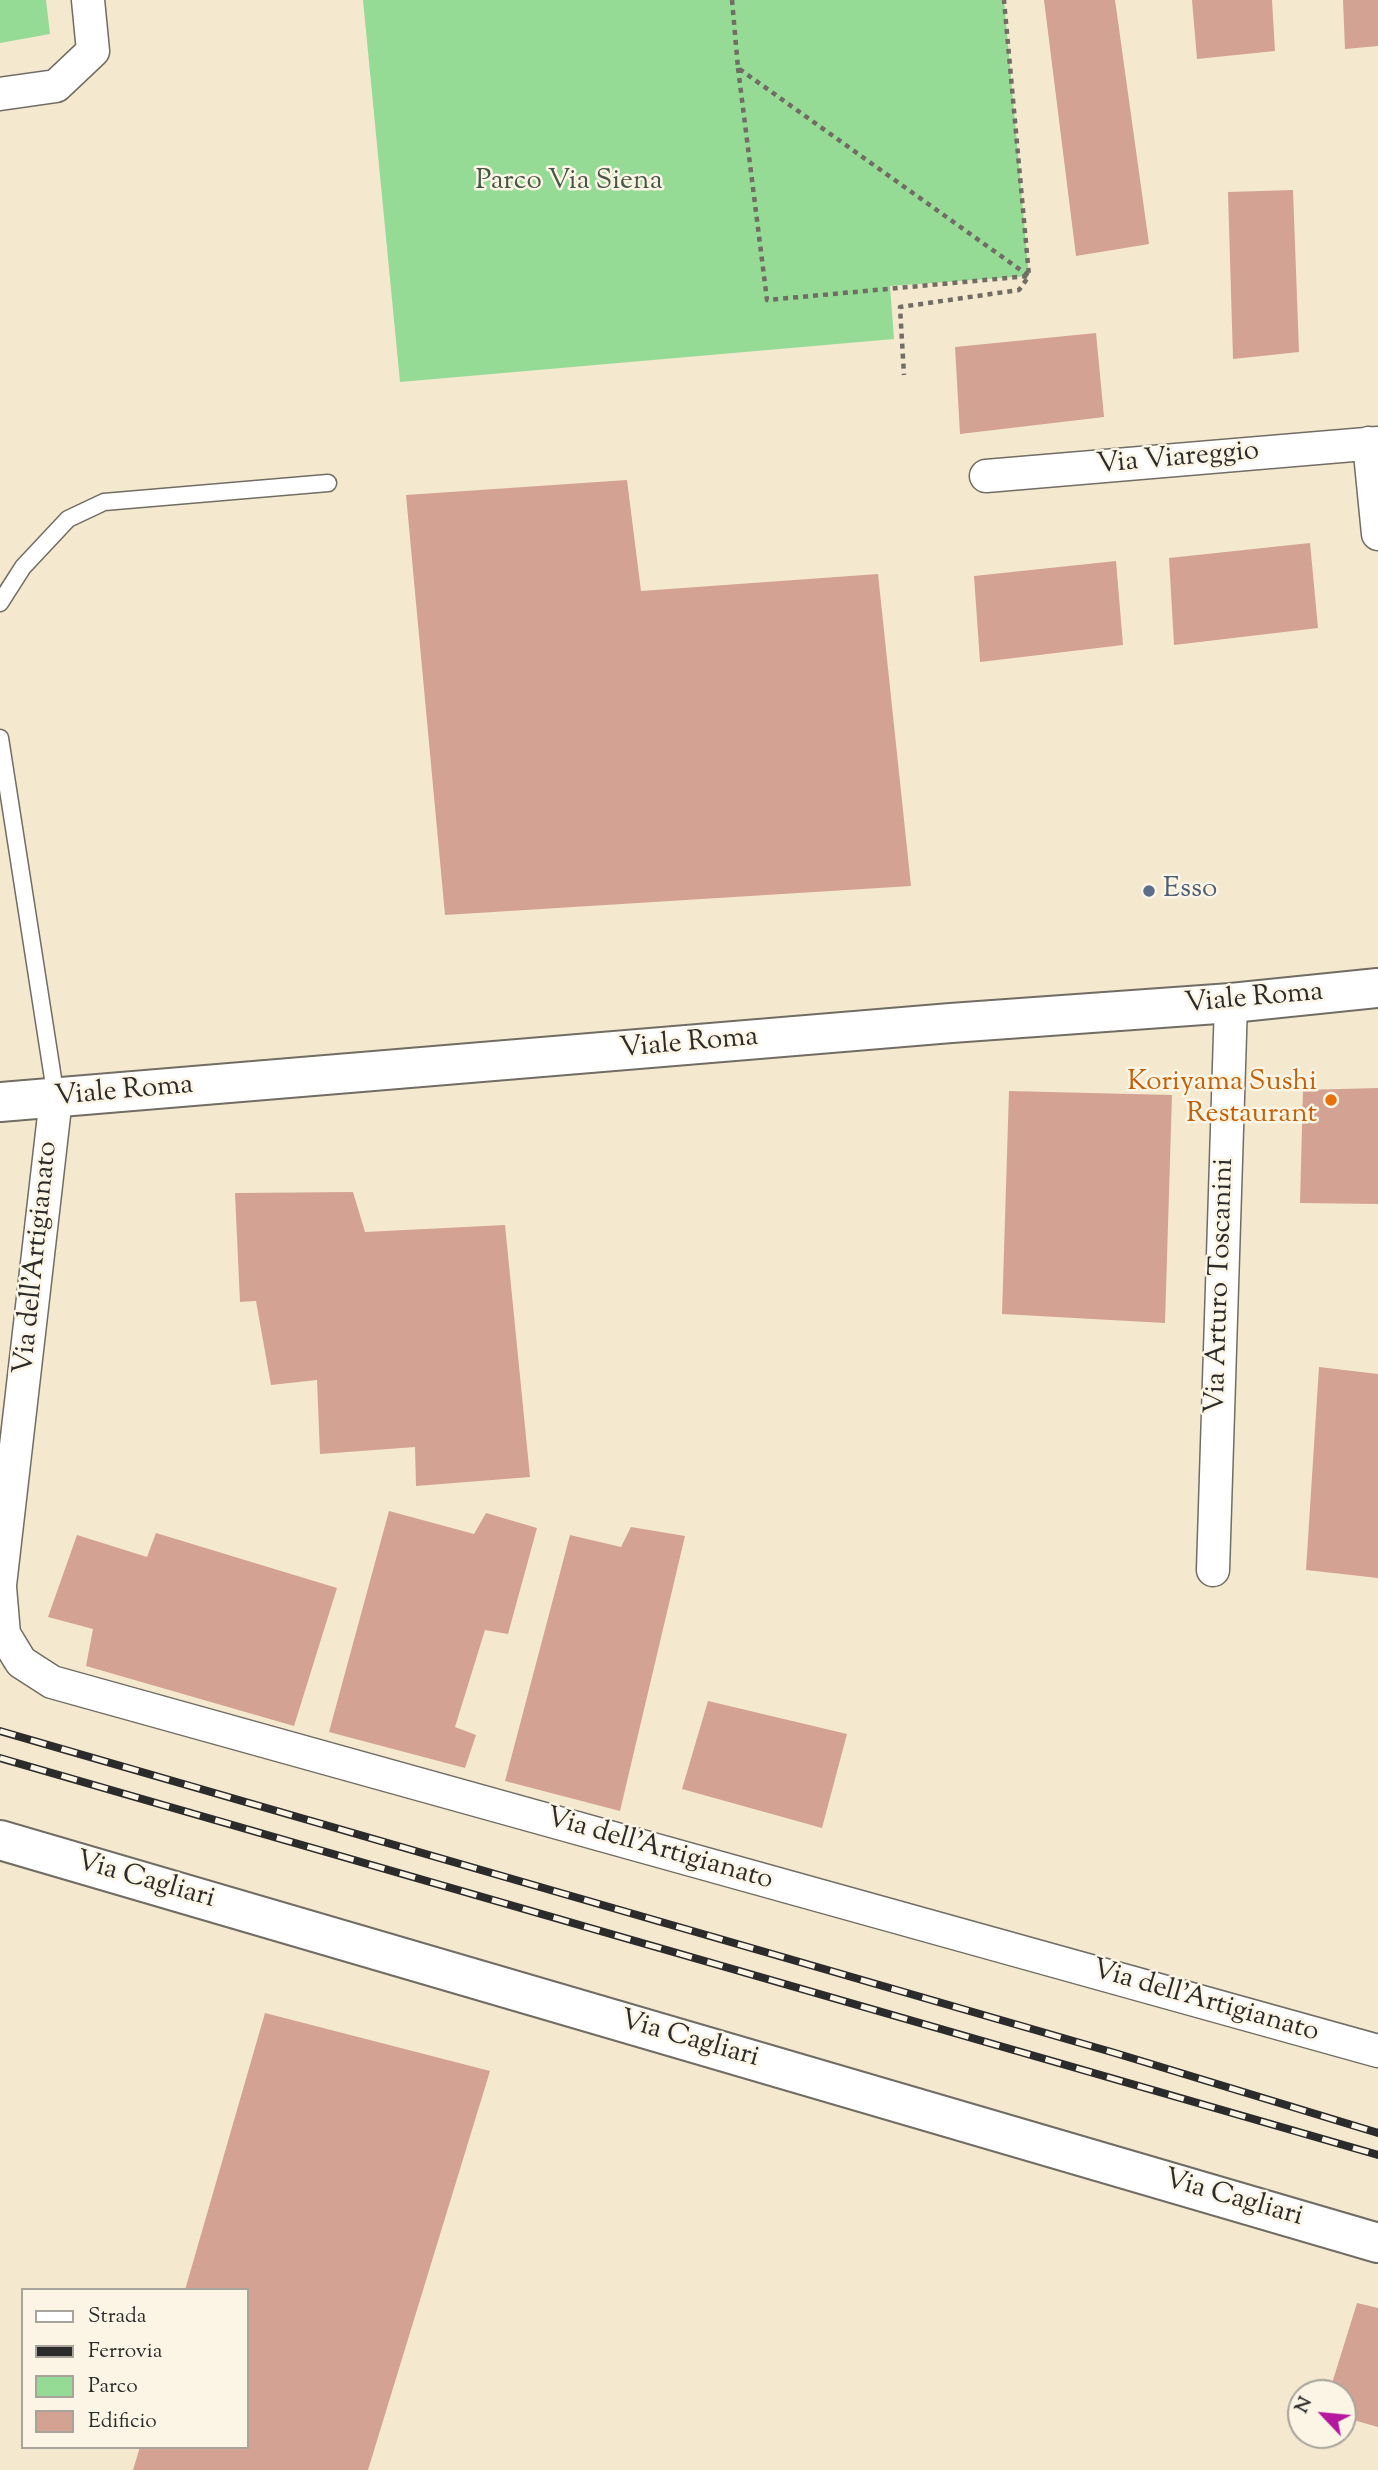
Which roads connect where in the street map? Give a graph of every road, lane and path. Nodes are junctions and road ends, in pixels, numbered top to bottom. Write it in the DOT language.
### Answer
graph roads {
  1 [pos="88,0"];
  2 [pos="732,0"];
  3 [pos="1004,0"];
  4 [pos="738,68"];
  5 [pos="0,94"];
  6 [pos="1029,276"];
  7 [pos="904,375"];
  8 [pos="1374,443"];
  9 [pos="986,476"];
  10 [pos="328,483"];
  11 [pos="1378,534"];
  12 [pos="0,603"];
  13 [pos="0,738"];
  14 [pos="1378,988"];
  15 [pos="1231,1003"];
  16 [pos="56,1098"];
  17 [pos="0,1102"];
  18 [pos="1213,1570"];
  19 [pos="0,1586"];
  20 [pos="0,1840"];
  21 [pos="1378,2052"];
  22 [pos="1378,2243"];
  1 -- 5 [label="street"];
  2 -- 4 [label="path"];
  3 -- 6 [label="path"];
  4 -- 6 [label="path"];
  4 -- 6 [label="path"];
  6 -- 7 [label="path"];
  8 -- 9 [label="street, Via Viareggio"];
  8 -- 11 [label="street, Via Viareggio"];
  10 -- 12 [label="lane"];
  13 -- 16 [label="lane"];
  14 -- 15 [label="street, Viale Roma"];
  15 -- 16 [label="street, Viale Roma"];
  15 -- 18 [label="street, Via Arturo Toscanini"];
  16 -- 17 [label="street, Viale Roma"];
  16 -- 19 [label="street, Via dell'Artigianato"];
  19 -- 21 [label="street, Via dell'Artigianato"];
  20 -- 22 [label="street, Via Cagliari"];
}
